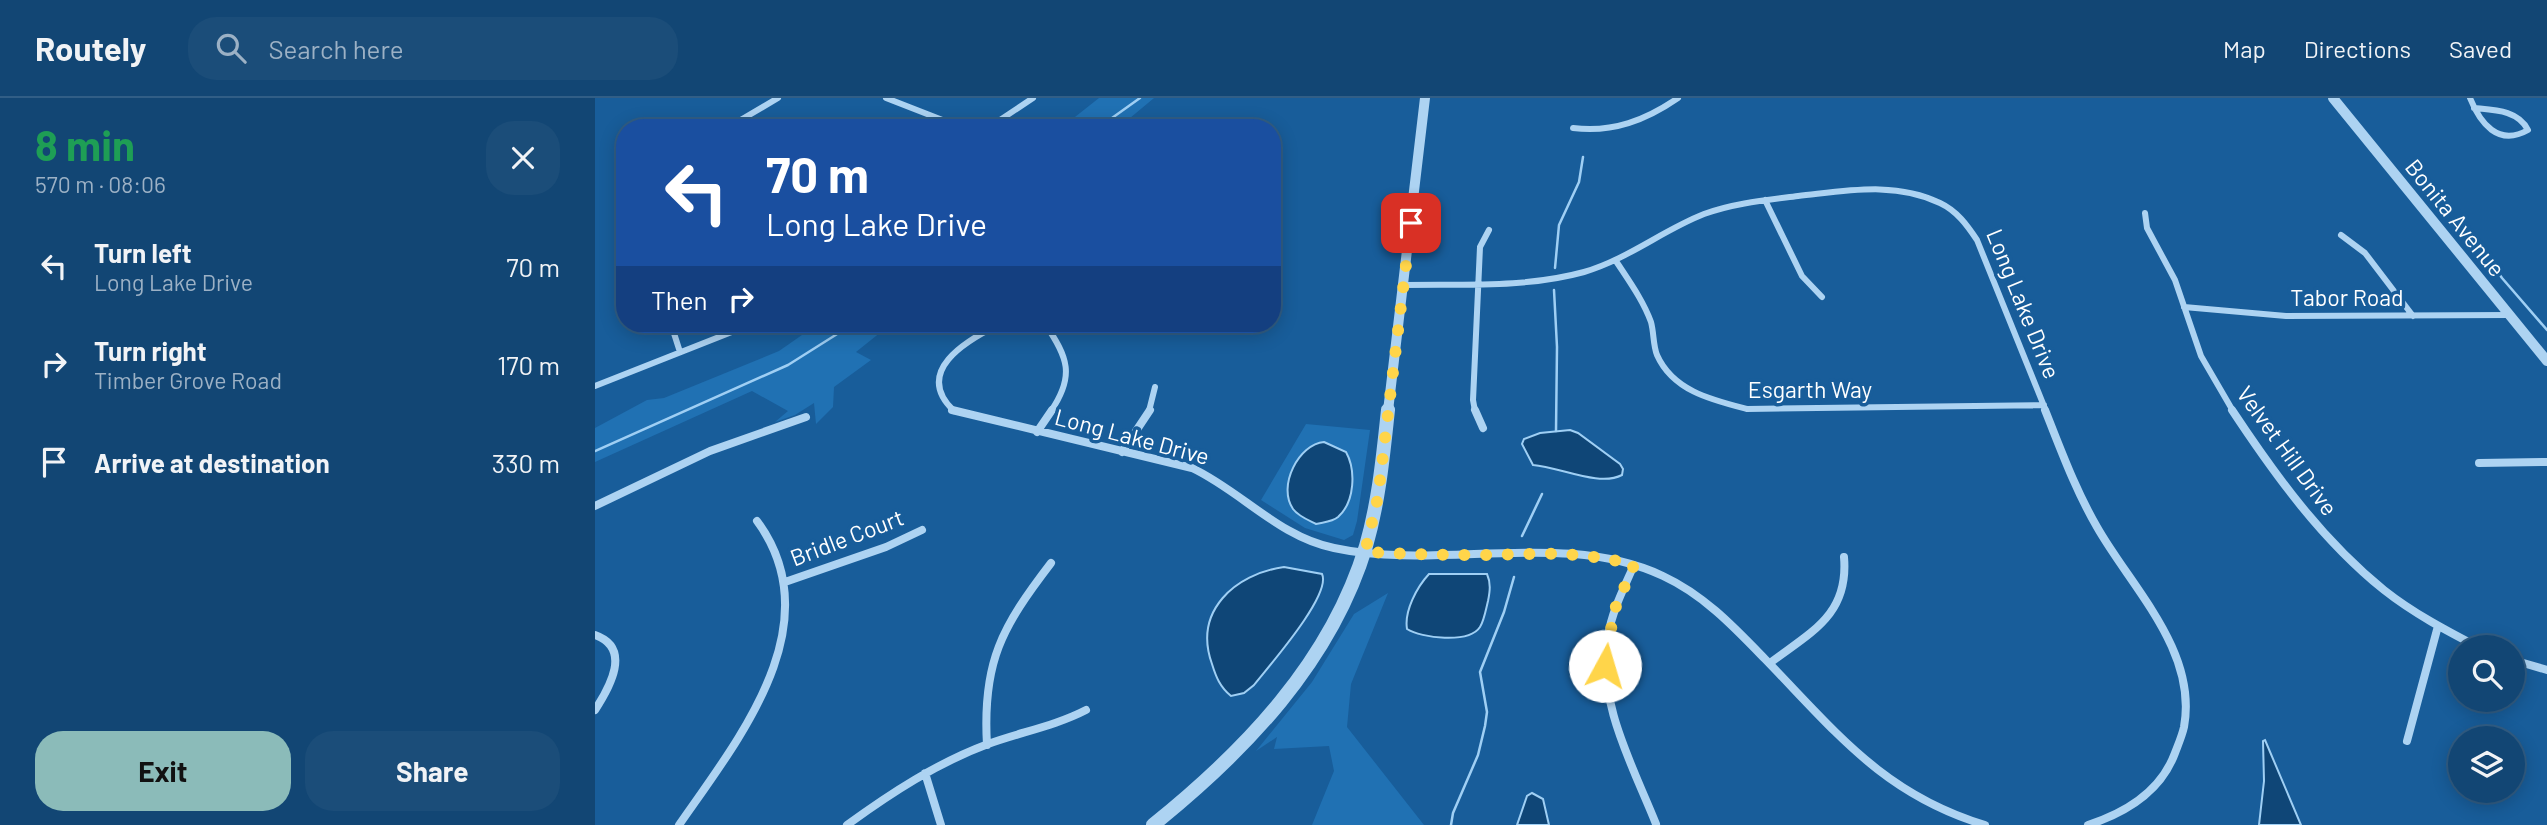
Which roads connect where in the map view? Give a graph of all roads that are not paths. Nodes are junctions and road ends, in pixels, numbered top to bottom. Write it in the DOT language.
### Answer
graph roads {
  1 [pos="778,98"];
  2 [pos="886,98"];
  3 [pos="1033,98"];
  4 [pos="1425,98"];
  5 [pos="1678,98"];
  6 [pos="2333,98"];
  7 [pos="2470,98"];
  8 [pos="2474,108"];
  9 [pos="744,119"];
  10 [pos="940,119"];
  11 [pos="1002,119"];
  12 [pos="1573,128"];
  13 [pos="1765,200"];
  14 [pos="2145,213"];
  15 [pos="1489,230"];
  16 [pos="2341,235"];
  17 [pos="1616,261"];
  18 [pos="1479,284"];
  19 [pos="1404,285"];
  20 [pos="1822,297"];
  21 [pos="2184,307"];
  22 [pos="2413,316"];
  23 [pos="2510,316"];
  24 [pos="674,333"];
  25 [pos="729,333"];
  26 [pos="981,333"];
  27 [pos="1051,333"];
  28 [pos="680,352"];
  29 [pos="2547,361"];
  30 [pos="595,386"];
  31 [pos="1155,387"];
  32 [pos="2044,405"];
  33 [pos="806,417"];
  34 [pos="1483,428"];
  35 [pos="1037,432"];
  36 [pos="1122,452"];
  37 [pos="2547,462"];
  38 [pos="2479,463"];
  39 [pos="595,506"];
  40 [pos="757,521"];
  41 [pos="922,530"];
  42 [pos="1365,552"];
  43 [pos="1844,557"];
  44 [pos="1051,563"];
  45 [pos="1634,565"];
  46 [pos="785,582"];
  47 [pos="2438,626"];
  48 [pos="595,635"];
  49 [pos="2455,635"];
  50 [pos="1770,663"];
  51 [pos="2525,664"];
  52 [pos="2547,670"];
  53 [pos="595,710"];
  54 [pos="1086,710"];
  55 [pos="2407,741"];
  56 [pos="986,745"];
  57 [pos="925,774"];
  58 [pos="1656,824"];
  59 [pos="679,825"];
  60 [pos="847,825"];
  61 [pos="941,825"];
  62 [pos="1153,825"];
  63 [pos="1985,825"];
  64 [pos="2088,825"];
  1 -- 9 [label="street"];
  2 -- 10 [label="street"];
  3 -- 11 [label="street"];
  4 -- 19 [label="street"];
  5 -- 12 [label="street"];
  6 -- 23 [label="street, Bonita Avenue"];
  7 -- 8 [label="street"];
  8 -- 8 [label="street"];
  13 -- 17 [label="street, Long Lake Drive"];
  13 -- 20 [label="street"];
  13 -- 32 [label="street, Long Lake Drive"];
  14 -- 21 [label="street, Velvet Hill Drive"];
  15 -- 18 [label="street"];
  16 -- 22 [label="street"];
  17 -- 18 [label="street, Long Lake Drive"];
  17 -- 32 [label="street, Esgarth Way"];
  18 -- 19 [label="street, Long Lake Drive"];
  18 -- 34 [label="street"];
  19 -- 42 [label="street"];
  21 -- 22 [label="street, Tabor Road"];
  21 -- 47 [label="street, Velvet Hill Drive"];
  22 -- 23 [label="street, Tabor Road"];
  23 -- 29 [label="street, Bonita Avenue"];
  24 -- 28 [label="street"];
  25 -- 28 [label="street"];
  26 -- 35 [label="street, Long Lake Drive"];
  27 -- 35 [label="street"];
  28 -- 30 [label="street"];
  31 -- 36 [label="street"];
  32 -- 64 [label="street, Long Lake Drive"];
  33 -- 39 [label="street"];
  35 -- 36 [label="street, Long Lake Drive"];
  36 -- 42 [label="street, Long Lake Drive"];
  37 -- 38 [label="street"];
  40 -- 46 [label="street"];
  41 -- 46 [label="street, Bridle Court"];
  42 -- 45 [label="street, Long Lake Drive"];
  42 -- 62 [label="street"];
  43 -- 50 [label="street"];
  44 -- 56 [label="street"];
  45 -- 50 [label="street, Long Lake Drive"];
  45 -- 58 [label="street"];
  46 -- 59 [label="street"];
  47 -- 49 [label="street, Velvet Hill Drive"];
  47 -- 55 [label="street"];
  48 -- 53 [label="street"];
  50 -- 63 [label="street, Long Lake Drive"];
  51 -- 52 [label="street"];
  54 -- 56 [label="street"];
  56 -- 57 [label="street"];
  57 -- 60 [label="street"];
  57 -- 61 [label="street"];
}
